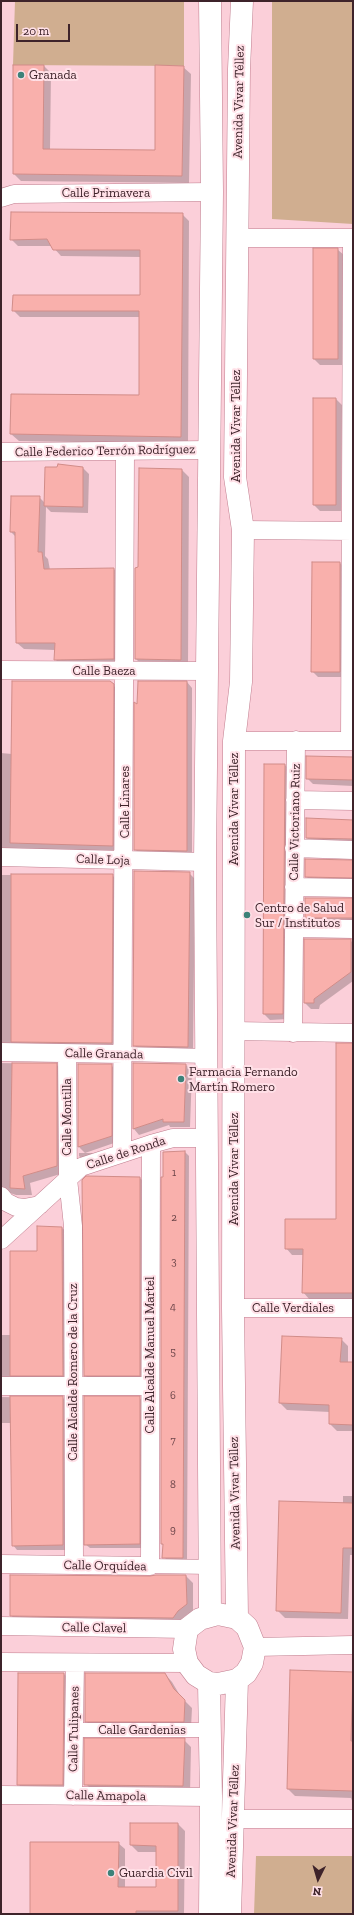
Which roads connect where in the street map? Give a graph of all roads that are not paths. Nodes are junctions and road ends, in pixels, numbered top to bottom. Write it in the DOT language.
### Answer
graph roads {
  1 [pos="210,1"];
  2 [pos="242,1"];
  3 [pos="212,192"];
  4 [pos="1,198"];
  5 [pos="237,238"];
  6 [pos="352,238"];
  7 [pos="209,450"];
  8 [pos="125,451"];
  9 [pos="1,452"];
  10 [pos="243,530"];
  11 [pos="352,530"];
  12 [pos="1,670"];
  13 [pos="207,671"];
  14 [pos="125,672"];
  15 [pos="296,740"];
  16 [pos="234,741"];
  17 [pos="352,741"];
  18 [pos="295,800"];
  19 [pos="353,802"];
  20 [pos="294,848"];
  21 [pos="353,850"];
  22 [pos="1,857"];
  23 [pos="124,860"];
  24 [pos="205,862"];
  25 [pos="294,887"];
  26 [pos="353,888"];
  27 [pos="294,928"];
  28 [pos="353,930"];
  29 [pos="234,1031"];
  30 [pos="353,1032"];
  31 [pos="293,1033"];
  32 [pos="1,1052"];
  33 [pos="67,1054"];
  34 [pos="122,1054"];
  35 [pos="207,1056"];
  36 [pos="207,1138"];
  37 [pos="151,1144"];
  38 [pos="122,1153"];
  39 [pos="68,1179"];
  40 [pos="1,1196"];
  41 [pos="40,1205"];
  42 [pos="1,1240"];
  43 [pos="233,1308"];
  44 [pos="353,1308"];
  45 [pos="1,1386"];
  46 [pos="74,1386"];
  47 [pos="149,1386"];
  48 [pos="1,1564"];
  49 [pos="74,1565"];
  50 [pos="150,1566"];
  51 [pos="210,1567"];
  52 [pos="210,1615"];
  53 [pos="237,1618"];
  54 [pos="1,1626"];
  55 [pos="187,1630"];
  56 [pos="353,1645"];
  57 [pos="255,1647"];
  58 [pos="1,1662"];
  59 [pos="75,1663"];
  60 [pos="187,1664"];
  61 [pos="237,1680"];
  62 [pos="209,1683"];
  63 [pos="74,1730"];
  64 [pos="210,1730"];
  65 [pos="1,1796"];
  66 [pos="73,1796"];
  67 [pos="211,1797"];
  68 [pos="233,1819"];
  69 [pos="353,1819"];
  70 [pos="210,1914"];
  71 [pos="230,1914"];
  1 -- 3 [label="street, Avenida Vivar Téllez"];
  2 -- 5 [label="street, Avenida Vivar Téllez"];
  3 -- 4 [label="street, Calle Primavera"];
  3 -- 7 [label="street, Avenida Vivar Téllez"];
  5 -- 6 [label="street"];
  5 -- 10 [label="street, Avenida Vivar Téllez"];
  6 -- 11 [label="street"];
  7 -- 8 [label="street, Calle Federico Terrón Rodríguez"];
  7 -- 13 [label="street, Avenida Vivar Téllez"];
  8 -- 9 [label="street, Calle Federico Terrón Rodríguez"];
  8 -- 14 [label="street, Calle Linares"];
  10 -- 11 [label="street"];
  10 -- 16 [label="street, Avenida Vivar Téllez"];
  11 -- 17 [label="street"];
  12 -- 14 [label="street, Calle Baeza"];
  13 -- 14 [label="street, Calle Baeza"];
  13 -- 24 [label="street, Avenida Vivar Téllez"];
  14 -- 23 [label="street, Calle Linares"];
  15 -- 16 [label="street"];
  15 -- 17 [label="street"];
  15 -- 18 [label="street, Calle Victoriano Ruiz"];
  16 -- 29 [label="street, Avenida Vivar Téllez"];
  18 -- 19 [label="street"];
  18 -- 20 [label="street, Calle Victoriano Ruiz"];
  20 -- 21 [label="street"];
  20 -- 25 [label="street, Calle Victoriano Ruiz"];
  22 -- 23 [label="street, Calle Loja"];
  23 -- 24 [label="street, Calle Loja"];
  23 -- 34 [label="street, Calle Linares"];
  24 -- 35 [label="street, Avenida Vivar Téllez"];
  25 -- 26 [label="street"];
  25 -- 27 [label="street, Calle Victoriano Ruiz"];
  27 -- 28 [label="street"];
  27 -- 31 [label="street, Calle Victoriano Ruiz"];
  29 -- 31 [label="street"];
  29 -- 43 [label="street, Avenida Vivar Téllez"];
  30 -- 31 [label="street"];
  32 -- 33 [label="street, Calle Granada"];
  33 -- 34 [label="street, Calle Granada"];
  33 -- 39 [label="street, Calle Montilla"];
  34 -- 35 [label="street, Calle Granada"];
  34 -- 38 [label="street, Calle Linares"];
  35 -- 36 [label="street, Avenida Vivar Téllez"];
  36 -- 37 [label="street, Calle de Ronda"];
  36 -- 51 [label="street, Avenida Vivar Téllez"];
  37 -- 38 [label="street, Calle de Ronda"];
  37 -- 47 [label="street, Calle Alcalde Manuel Martel"];
  38 -- 39 [label="street, Calle de Ronda"];
  39 -- 41 [label="street, Calle de Ronda"];
  39 -- 46 [label="street, Calle Alcalde Romero de la Cruz"];
  40 -- 41 [label="street"];
  41 -- 42 [label="street, Calle de Ronda"];
  43 -- 44 [label="street, Calle Verdiales"];
  43 -- 53 [label="street, Avenida Vivar Téllez"];
  45 -- 46 [label="street"];
  46 -- 47 [label="street"];
  46 -- 49 [label="street, Calle Alcalde Romero de la Cruz"];
  47 -- 50 [label="street, Calle Alcalde Manuel Martel"];
  48 -- 49 [label="street, Calle Orquídea"];
  49 -- 50 [label="street, Calle Orquídea"];
  50 -- 51 [label="street, Calle Orquídea"];
  51 -- 52 [label="street, Avenida Vivar Téllez"];
  52 -- 53 [label="street"];
  52 -- 55 [label="street"];
  53 -- 57 [label="street"];
  54 -- 55 [label="street, Calle Clavel"];
  55 -- 60 [label="street"];
  56 -- 57 [label="street"];
  57 -- 61 [label="street"];
  58 -- 59 [label="street"];
  59 -- 60 [label="street"];
  59 -- 63 [label="street, Calle Tulipanes"];
  60 -- 62 [label="street"];
  61 -- 62 [label="street"];
  61 -- 68 [label="street, Avenida Vivar Téllez"];
  62 -- 64 [label="street, Avenida Vivar Téllez"];
  63 -- 64 [label="street, Calle Gardenias"];
  63 -- 66 [label="street, Calle Tulipanes"];
  64 -- 67 [label="street, Avenida Vivar Téllez"];
  65 -- 66 [label="street, Calle Amapola"];
  66 -- 67 [label="street, Calle Amapola"];
  67 -- 70 [label="street, Avenida Vivar Téllez"];
  68 -- 69 [label="street"];
  68 -- 71 [label="street, Avenida Vivar Téllez"];
}
